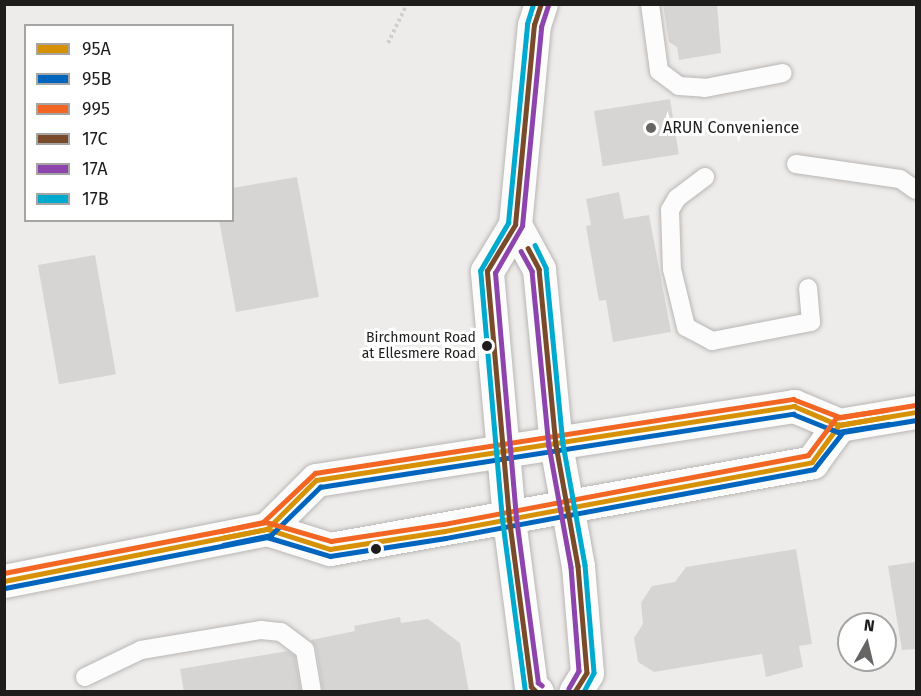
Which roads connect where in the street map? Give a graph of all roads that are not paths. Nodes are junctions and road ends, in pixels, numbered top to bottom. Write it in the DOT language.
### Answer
graph roads {
  1 [pos="541,4"];
  2 [pos="650,4"];
  3 [pos="783,73"];
  4 [pos="796,164"];
  5 [pos="705,177"];
  6 [pos="916,190"];
  7 [pos="515,225"];
  8 [pos="808,288"];
  9 [pos="916,412"];
  10 [pos="839,425"];
  11 [pos="556,445"];
  12 [pos="504,452"];
  13 [pos="566,508"];
  14 [pos="508,519"];
  15 [pos="267,529"];
  16 [pos="4,581"];
  17 [pos="85,677"];
  18 [pos="312,692"];
  19 [pos="537,692"];
  20 [pos="575,692"];
  1 -- 7 [label="main road"];
  2 -- 3 [label="lane"];
  4 -- 6 [label="lane"];
  5 -- 8 [label="lane"];
  7 -- 11 [label="main road"];
  7 -- 12 [label="main road"];
  9 -- 10 [label="main road"];
  10 -- 11 [label="main road"];
  10 -- 13 [label="main road"];
  11 -- 12 [label="main road"];
  11 -- 13 [label="main road"];
  12 -- 14 [label="main road"];
  12 -- 15 [label="main road"];
  13 -- 14 [label="main road"];
  13 -- 20 [label="main road"];
  14 -- 15 [label="main road"];
  14 -- 19 [label="main road"];
  15 -- 16 [label="main road"];
  17 -- 18 [label="lane"];
}
